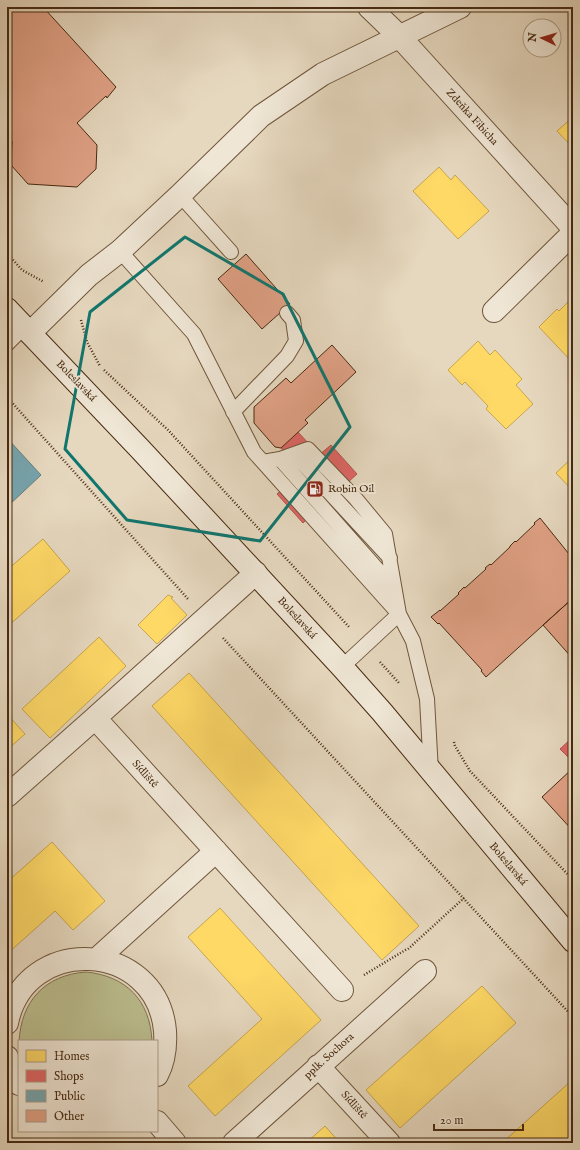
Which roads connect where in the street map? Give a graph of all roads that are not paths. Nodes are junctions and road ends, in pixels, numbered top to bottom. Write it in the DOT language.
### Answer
graph roads {
  1 [pos="369,7"];
  2 [pos="460,7"];
  3 [pos="399,36"];
  4 [pos="180,195"];
  5 [pos="573,228"];
  6 [pos="573,233"];
  7 [pos="120,251"];
  8 [pos="231,252"];
  9 [pos="7,309"];
  10 [pos="494,311"];
  11 [pos="287,314"];
  12 [pos="27,330"];
  13 [pos="7,344"];
  14 [pos="234,412"];
  15 [pos="280,459"];
  16 [pos="263,462"];
  17 [pos="256,573"];
  18 [pos="394,587"];
  19 [pos="398,614"];
  20 [pos="342,667"];
  21 [pos="95,718"];
  22 [pos="431,772"];
  23 [pos="7,796"];
  24 [pos="216,851"];
  25 [pos="573,940"];
  26 [pos="97,959"];
  27 [pos="425,971"];
  28 [pos="342,990"];
  29 [pos="7,1023"];
  30 [pos="7,1057"];
  31 [pos="318,1066"];
  32 [pos="158,1073"];
  33 [pos="18,1082"];
  34 [pos="158,1123"];
  35 [pos="175,1143"];
  36 [pos="234,1143"];
  37 [pos="389,1143"];
  1 -- 3 [label="street, Zdeňka Fibicha"];
  2 -- 3 [label="street"];
  3 -- 4 [label="street"];
  3 -- 5 [label="street, Zdeňka Fibicha"];
  4 -- 7 [label="street"];
  4 -- 8 [label="lane"];
  6 -- 10 [label="street"];
  7 -- 12 [label="street"];
  7 -- 14 [label="lane"];
  9 -- 12 [label="street, Boleslavská"];
  11 -- 14 [label="lane"];
  12 -- 13 [label="lane"];
  12 -- 17 [label="street, Boleslavská"];
  14 -- 16 [label="lane"];
  15 -- 16 [label="lane"];
  15 -- 18 [label="lane"];
  15 -- 18 [label="lane"];
  16 -- 19 [label="lane"];
  17 -- 20 [label="street, Boleslavská"];
  17 -- 21 [label="street"];
  18 -- 19 [label="lane"];
  19 -- 20 [label="lane"];
  19 -- 22 [label="lane"];
  20 -- 22 [label="street, Boleslavská"];
  21 -- 23 [label="street"];
  21 -- 24 [label="street, Sídliště"];
  22 -- 25 [label="street, Boleslavská"];
  24 -- 26 [label="street"];
  24 -- 28 [label="street, Sídliště"];
  26 -- 29 [label="street"];
  26 -- 32 [label="street"];
  27 -- 31 [label="street, pplk. Sochora"];
  30 -- 33 [label="street"];
  31 -- 36 [label="street, pplk. Sochora"];
  31 -- 37 [label="street, Sídliště"];
  34 -- 35 [label="street"];
}
